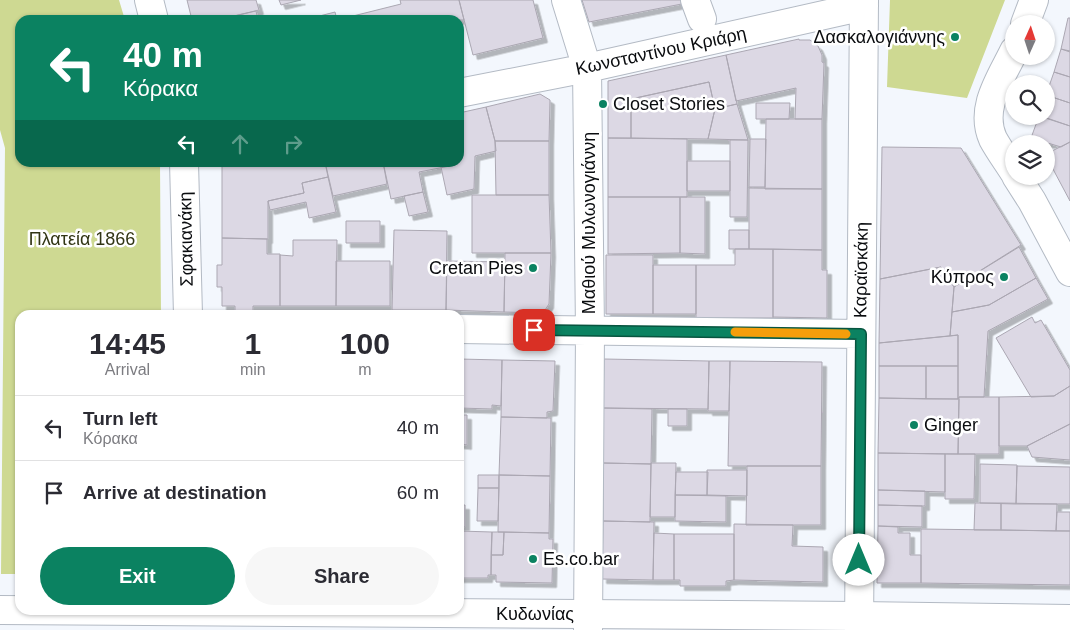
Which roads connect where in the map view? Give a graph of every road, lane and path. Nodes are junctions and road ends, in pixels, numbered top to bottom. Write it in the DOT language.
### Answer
graph roads {
  1 [pos="149,0"];
  2 [pos="566,0"];
  3 [pos="1034,0"];
  4 [pos="864,3"];
  5 [pos="153,15"];
  6 [pos="1028,15"];
  7 [pos="1007,65"];
  8 [pos="587,68"];
  9 [pos="464,92"];
  10 [pos="1005,157"];
  11 [pos="184,167"];
  12 [pos="1022,185"];
  13 [pos="1070,272"];
  14 [pos="188,310"];
  15 [pos="464,329"];
  16 [pos="590,331"];
  17 [pos="861,334"];
  18 [pos="0,610"];
  19 [pos="15,611"];
  20 [pos="139,615"];
  21 [pos="194,617"];
  22 [pos="1070,619"];
  23 [pos="588,622"];
  24 [pos="859,623"];
  1 -- 5 [label="street"];
  2 -- 8 [label="street, Μαθιού Μυλωνογιάννη"];
  3 -- 6 [label="street"];
  4 -- 8 [label="street, Κωνσταντίνου Κριάρη"];
  4 -- 17 [label="street, Καραϊσκάκη"];
  7 -- 10 [label="street"];
  8 -- 9 [label="street, Κωνσταντίνου Κριάρη"];
  8 -- 16 [label="street, Μαθιού Μυλωνογιάννη"];
  11 -- 14 [label="street, Σφακιανάκη"];
  12 -- 13 [label="street"];
  15 -- 16 [label="street"];
  16 -- 17 [label="street"];
  16 -- 23 [label="street, Μαθιού Μυλωνογιάννη"];
  17 -- 24 [label="street, Καραϊσκάκη"];
  18 -- 19 [label="street, Κυδωνίας"];
  20 -- 21 [label="street, Κυδωνίας"];
  21 -- 23 [label="street, Κυδωνίας"];
  22 -- 24 [label="street, Κυδωνίας"];
  23 -- 24 [label="street, Κυδωνίας"];
}
